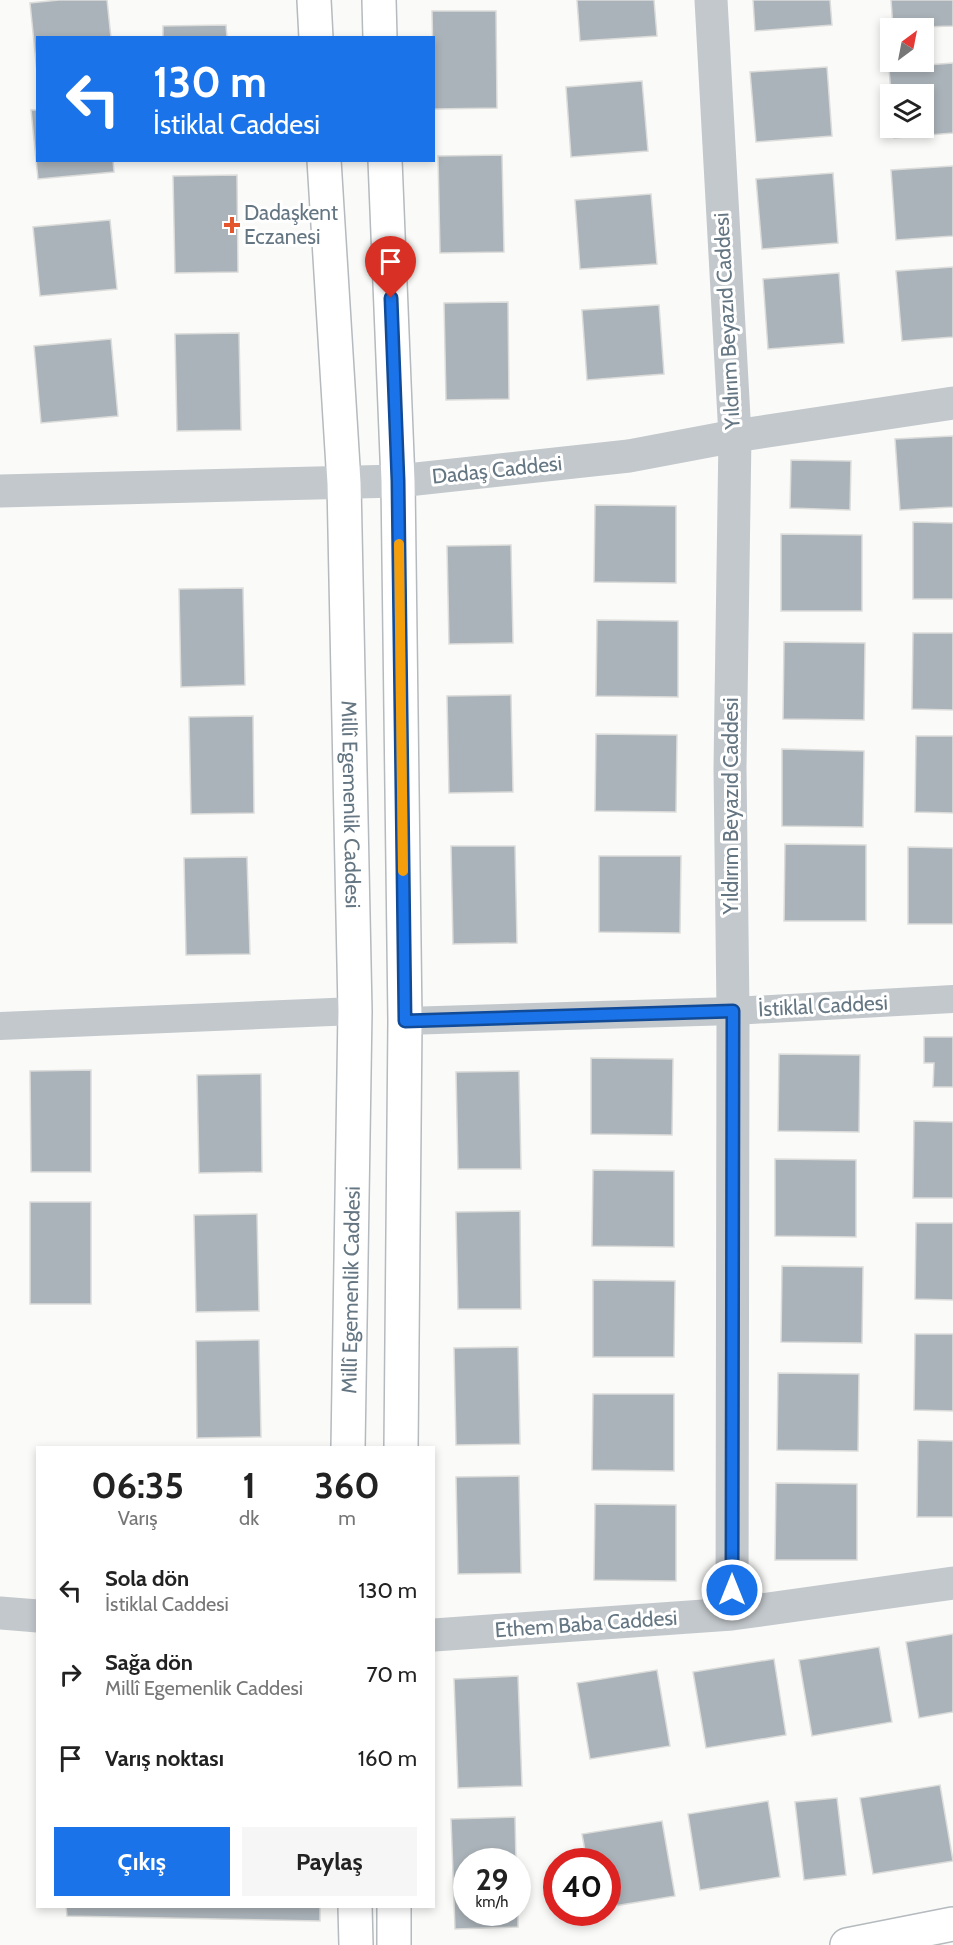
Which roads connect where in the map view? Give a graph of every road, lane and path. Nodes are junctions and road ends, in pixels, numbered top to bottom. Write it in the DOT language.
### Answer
graph roads {
  1 [pos="314,0"];
  2 [pos="379,0"];
  3 [pos="711,0"];
  4 [pos="316,36"];
  5 [pos="380,36"];
  6 [pos="324,162"];
  7 [pos="385,162"];
  8 [pos="953,403"];
  9 [pos="735,436"];
  10 [pos="398,481"];
  11 [pos="344,483"];
  12 [pos="0,491"];
  13 [pos="953,999"];
  14 [pos="355,1011"];
  15 [pos="733,1011"];
  16 [pos="405,1021"];
  17 [pos="0,1026"];
  18 [pos="348,1446"];
  19 [pos="401,1446"];
  20 [pos="953,1583"];
  21 [pos="0,1613"];
  22 [pos="732,1614"];
  23 [pos="36,1616"];
  24 [pos="435,1635"];
  25 [pos="355,1908"];
  26 [pos="394,1908"];
  27 [pos="953,1924"];
  28 [pos="356,1945"];
  29 [pos="394,1945"];
  30 [pos="847,1945"];
  1 -- 4 [label="main road"];
  2 -- 5 [label="main road"];
  3 -- 9 [label="street, Yıldırım Beyazıd Caddesi"];
  6 -- 11 [label="main road, Millî Egemenlik Caddesi"];
  7 -- 10 [label="main road"];
  8 -- 9 [label="street, Dadaş Caddesi"];
  9 -- 10 [label="street, Dadaş Caddesi"];
  9 -- 15 [label="street, Yıldırım Beyazıd Caddesi"];
  10 -- 11 [label="street, Dadaş Caddesi"];
  10 -- 16 [label="main road"];
  11 -- 12 [label="street, Dadaş Caddesi"];
  11 -- 14 [label="main road, Millî Egemenlik Caddesi"];
  13 -- 15 [label="street, İstiklal Caddesi"];
  14 -- 17 [label="street"];
  14 -- 18 [label="main road, Millî Egemenlik Caddesi"];
  15 -- 16 [label="street, İstiklal Caddesi"];
  15 -- 22 [label="street, Yıldırım Beyazıd Caddesi"];
  16 -- 19 [label="main road"];
  20 -- 22 [label="street, Ethem Baba Caddesi"];
  21 -- 23 [label="street"];
  22 -- 24 [label="street, Ethem Baba Caddesi"];
  25 -- 28 [label="main road"];
  26 -- 29 [label="main road"];
  27 -- 30 [label="main road"];
}
